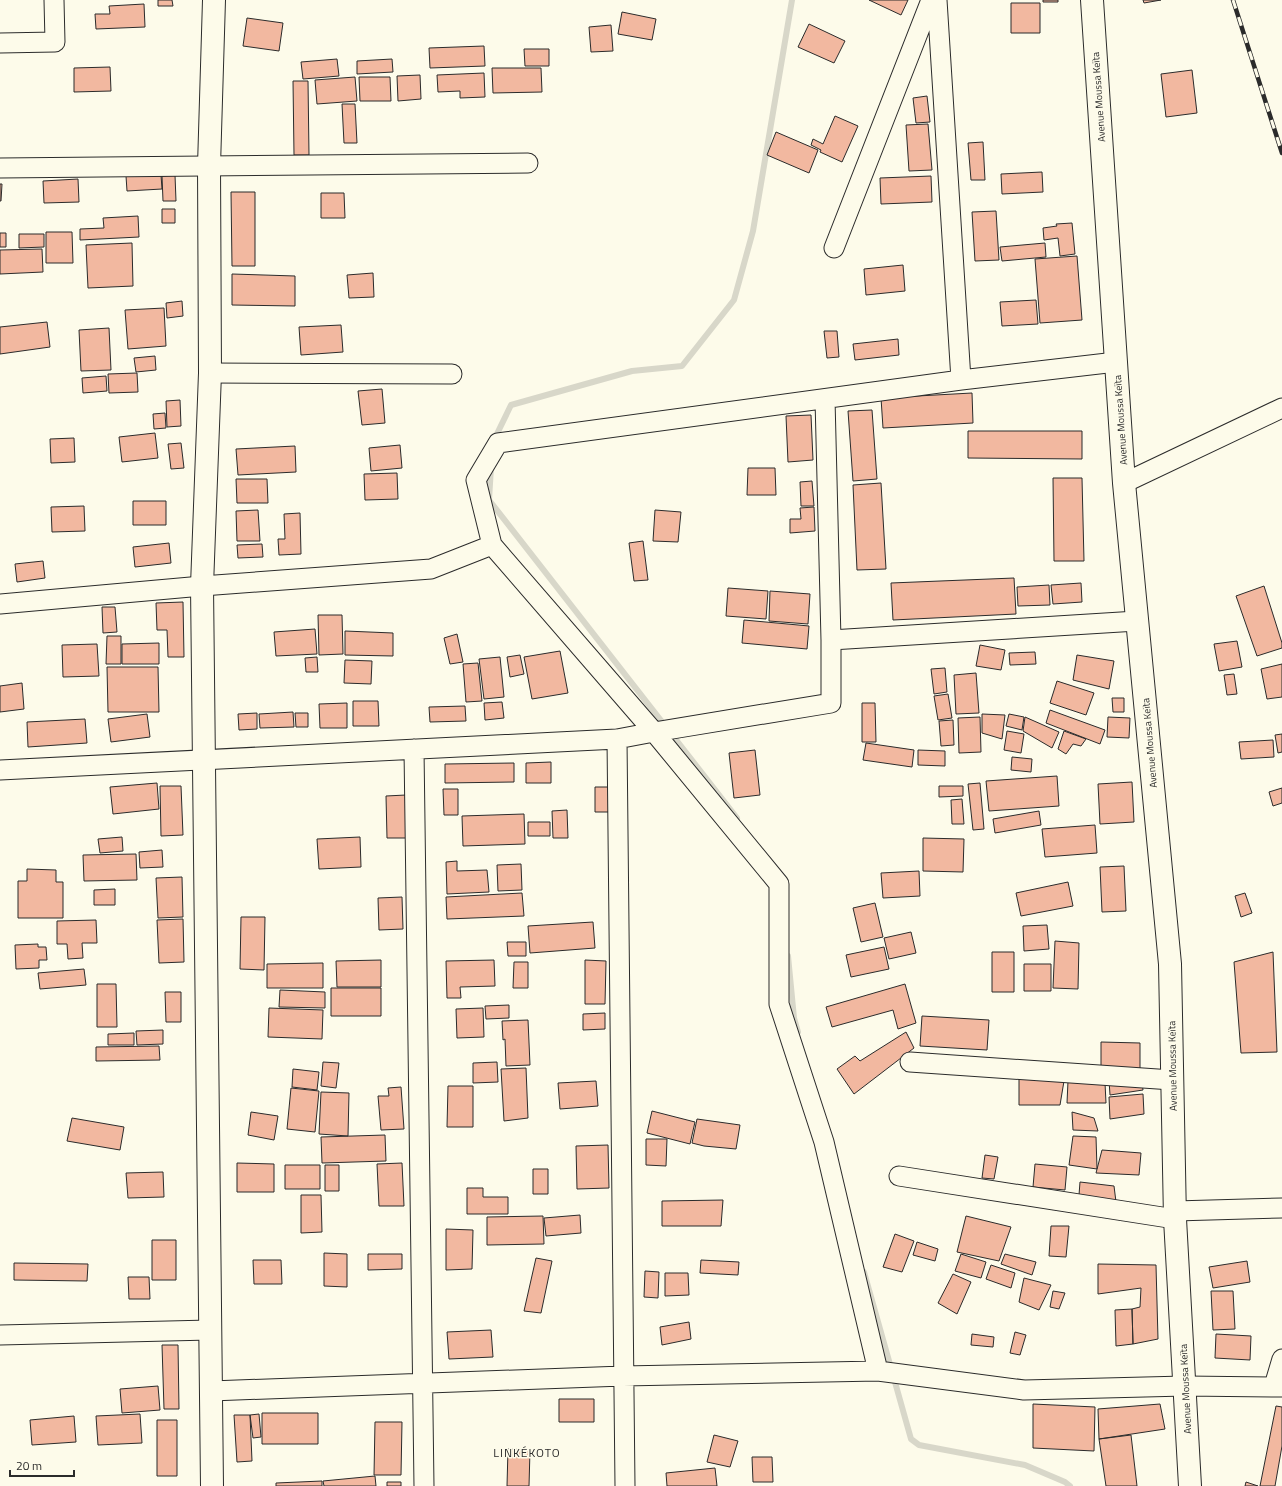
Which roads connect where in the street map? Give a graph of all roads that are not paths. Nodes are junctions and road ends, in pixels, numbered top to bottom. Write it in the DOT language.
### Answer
graph roads {
  1 [pos="54,0"];
  2 [pos="214,0"];
  3 [pos="931,0"];
  4 [pos="937,0"];
  5 [pos="1092,0"];
  6 [pos="0,43"];
  7 [pos="528,163"];
  8 [pos="209,166"];
  9 [pos="0,168"];
  10 [pos="834,248"];
  11 [pos="1116,362"];
  12 [pos="210,373"];
  13 [pos="452,374"];
  14 [pos="961,380"];
  15 [pos="825,399"];
  16 [pos="1282,408"];
  17 [pos="1124,484"];
  18 [pos="492,545"];
  19 [pos="202,586"];
  20 [pos="0,604"];
  21 [pos="1138,621"];
  22 [pos="831,640"];
  23 [pos="654,732"];
  24 [pos="617,739"];
  25 [pos="414,749"];
  26 [pos="204,760"];
  27 [pos="0,770"];
  28 [pos="910,1062"];
  29 [pos="1172,1080"];
  30 [pos="899,1176"];
  31 [pos="1282,1208"];
  32 [pos="1175,1215"];
  33 [pos="210,1330"];
  34 [pos="0,1335"];
  35 [pos="1282,1359"];
  36 [pos="878,1372"];
  37 [pos="623,1376"];
  38 [pos="423,1383"];
  39 [pos="1185,1386"];
  40 [pos="1278,1386"];
  41 [pos="211,1391"];
  42 [pos="212,1486"];
  43 [pos="424,1486"];
  44 [pos="624,1486"];
  45 [pos="1190,1486"];
  1 -- 6 [label="street"];
  2 -- 8 [label="street"];
  3 -- 10 [label="street"];
  4 -- 14 [label="street"];
  5 -- 11 [label="street, Avenue Moussa Keïta"];
  7 -- 8 [label="street"];
  8 -- 9 [label="street"];
  8 -- 12 [label="street"];
  11 -- 14 [label="street"];
  11 -- 17 [label="street, Avenue Moussa Keïta"];
  12 -- 13 [label="street"];
  12 -- 19 [label="street"];
  14 -- 15 [label="street"];
  15 -- 18 [label="street"];
  15 -- 22 [label="street"];
  16 -- 17 [label="street"];
  17 -- 21 [label="street, Avenue Moussa Keïta"];
  18 -- 19 [label="street"];
  18 -- 23 [label="street"];
  19 -- 20 [label="street"];
  19 -- 26 [label="street"];
  21 -- 22 [label="street"];
  21 -- 29 [label="street, Avenue Moussa Keïta"];
  22 -- 23 [label="street"];
  23 -- 24 [label="street"];
  23 -- 36 [label="street"];
  24 -- 25 [label="street"];
  24 -- 37 [label="street"];
  25 -- 26 [label="street"];
  25 -- 38 [label="street"];
  26 -- 27 [label="street"];
  26 -- 33 [label="street"];
  28 -- 29 [label="street"];
  29 -- 32 [label="street, Avenue Moussa Keïta"];
  30 -- 32 [label="street"];
  31 -- 32 [label="street"];
  32 -- 39 [label="street, Avenue Moussa Keïta"];
  33 -- 34 [label="street"];
  33 -- 41 [label="street"];
  35 -- 40 [label="street"];
  36 -- 37 [label="street"];
  36 -- 39 [label="street"];
  37 -- 38 [label="street"];
  37 -- 44 [label="street"];
  38 -- 41 [label="street"];
  38 -- 43 [label="street"];
  39 -- 40 [label="street"];
  39 -- 45 [label="street, Avenue Moussa Keïta"];
  41 -- 42 [label="street"];
}
